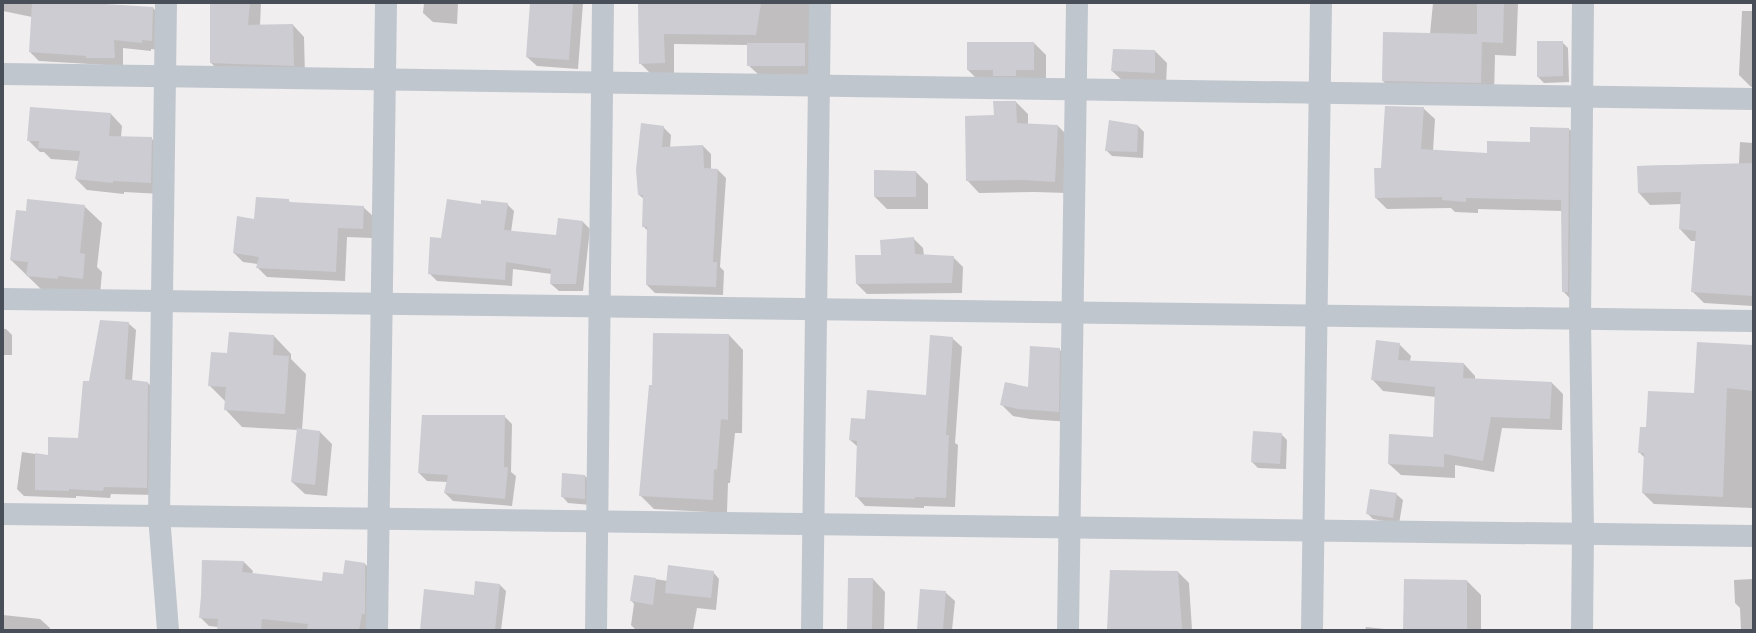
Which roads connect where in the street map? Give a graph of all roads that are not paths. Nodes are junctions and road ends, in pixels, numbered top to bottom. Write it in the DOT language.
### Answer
graph roads {
  1 [pos="166,3"];
  2 [pos="386,3"];
  3 [pos="603,3"];
  4 [pos="820,3"];
  5 [pos="1077,3"];
  6 [pos="1321,3"];
  7 [pos="1583,3"];
  8 [pos="3,74"];
  9 [pos="165,77"];
  10 [pos="385,80"];
  11 [pos="602,83"];
  12 [pos="819,86"];
  13 [pos="1076,89"];
  14 [pos="1319,92"];
  15 [pos="1582,96"];
  16 [pos="1753,99"];
  17 [pos="3,299"];
  18 [pos="162,300"];
  19 [pos="381,303"];
  20 [pos="600,306"];
  21 [pos="816,309"];
  22 [pos="1072,312"];
  23 [pos="1316,315"];
  24 [pos="1580,319"];
  25 [pos="1753,322"];
  26 [pos="3,514"];
  27 [pos="159,516"];
  28 [pos="378,518"];
  29 [pos="598,521"];
  30 [pos="813,524"];
  31 [pos="1069,527"];
  32 [pos="1313,530"];
  33 [pos="1584,534"];
  34 [pos="1753,536"];
  35 [pos="168,630"];
  36 [pos="377,630"];
  37 [pos="596,630"];
  38 [pos="812,630"];
  39 [pos="1068,630"];
  40 [pos="1312,630"];
  41 [pos="1582,630"];
  1 -- 9 [label="street"];
  2 -- 10 [label="street"];
  3 -- 11 [label="street"];
  4 -- 12 [label="street"];
  5 -- 13 [label="street"];
  6 -- 14 [label="street"];
  7 -- 15 [label="street"];
  8 -- 9 [label="street"];
  9 -- 10 [label="street"];
  9 -- 18 [label="street"];
  10 -- 11 [label="street"];
  10 -- 19 [label="street"];
  11 -- 12 [label="street"];
  11 -- 20 [label="street"];
  12 -- 13 [label="street"];
  12 -- 21 [label="street"];
  13 -- 14 [label="street"];
  13 -- 22 [label="street"];
  14 -- 15 [label="street"];
  14 -- 23 [label="street"];
  15 -- 16 [label="street"];
  15 -- 24 [label="street"];
  17 -- 18 [label="street"];
  18 -- 19 [label="street"];
  18 -- 27 [label="street"];
  19 -- 20 [label="street"];
  19 -- 28 [label="street"];
  20 -- 21 [label="street"];
  20 -- 29 [label="street"];
  21 -- 22 [label="street"];
  21 -- 30 [label="street"];
  22 -- 23 [label="street"];
  22 -- 31 [label="street"];
  23 -- 24 [label="street"];
  23 -- 32 [label="street"];
  24 -- 25 [label="street"];
  24 -- 33 [label="street"];
  26 -- 27 [label="street"];
  27 -- 28 [label="street"];
  27 -- 35 [label="street"];
  28 -- 29 [label="street"];
  28 -- 36 [label="street"];
  29 -- 30 [label="street"];
  29 -- 37 [label="street"];
  30 -- 31 [label="street"];
  30 -- 38 [label="street"];
  31 -- 32 [label="street"];
  31 -- 39 [label="street"];
  32 -- 33 [label="street"];
  32 -- 40 [label="street"];
  33 -- 34 [label="street"];
  33 -- 41 [label="street"];
}
